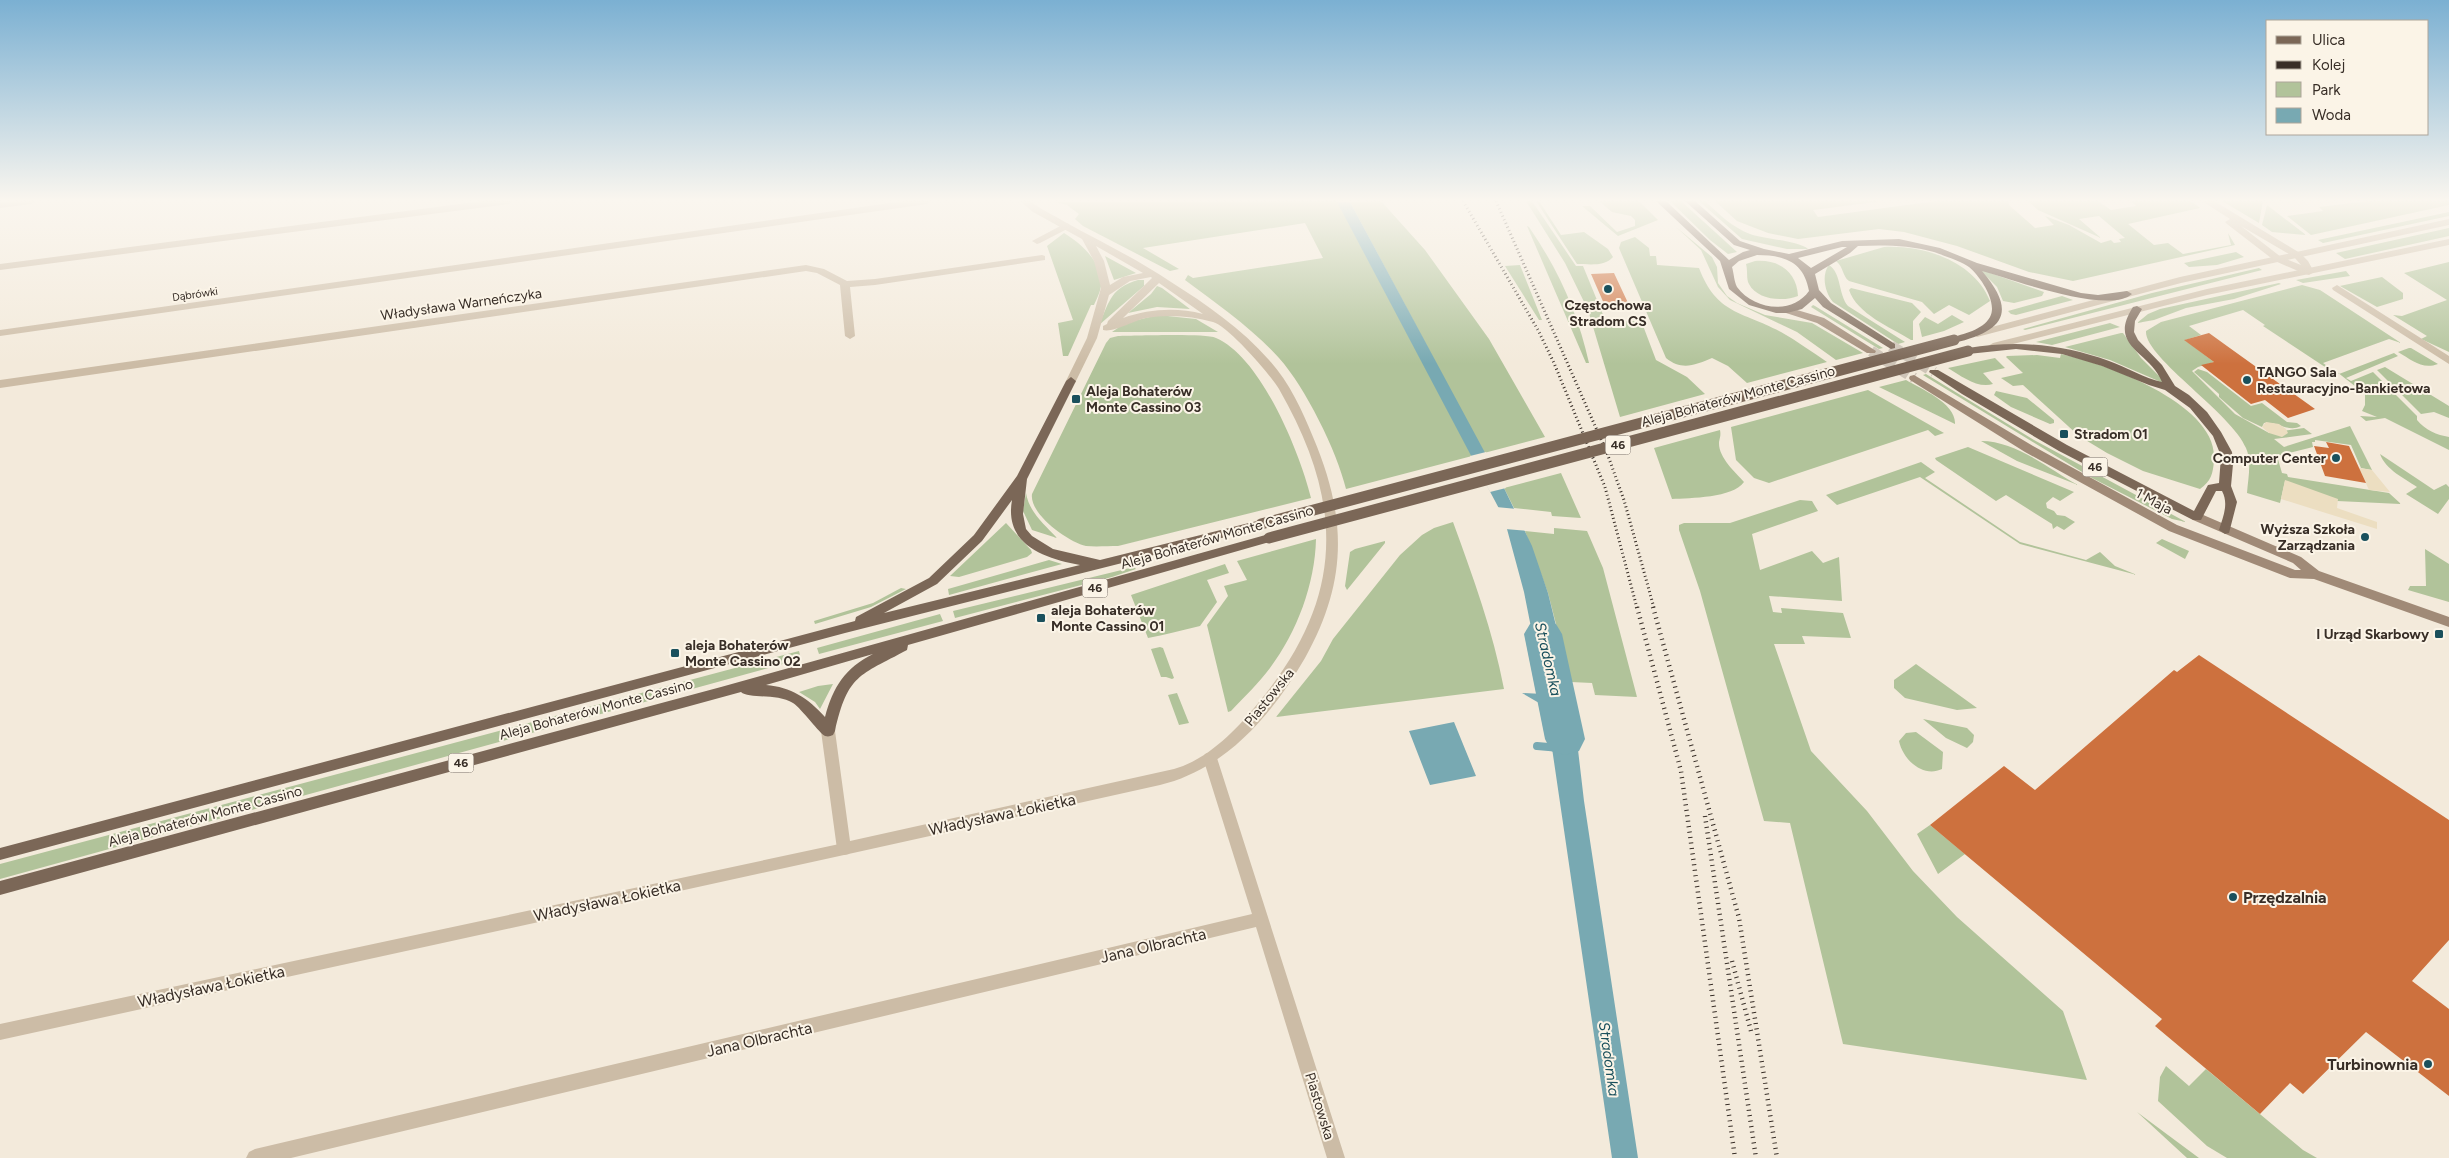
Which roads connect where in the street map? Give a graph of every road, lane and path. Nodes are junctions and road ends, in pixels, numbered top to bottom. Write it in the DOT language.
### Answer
graph roads {
  1 [pos="94,255"];
  2 [pos="552,255"];
  3 [pos="1095,255"];
  4 [pos="1118,255"];
  5 [pos="1719,255"];
  6 [pos="1749,255"];
  7 [pos="1780,255"];
  8 [pos="1796,255"];
  9 [pos="1841,255"];
  10 [pos="1949,255"];
  11 [pos="2273,255"];
  12 [pos="2297,255"];
  13 [pos="2388,255"];
  14 [pos="1788,257"];
  15 [pos="1042,258"];
  16 [pos="2278,259"];
  17 [pos="1973,265"];
  18 [pos="1728,266"];
  19 [pos="0,267"];
  20 [pos="2309,272"];
  21 [pos="1809,273"];
  22 [pos="1155,276"];
  23 [pos="845,284"];
  24 [pos="2337,288"];
  25 [pos="1814,291"];
  26 [pos="1104,293"];
  27 [pos="2126,294"];
  28 [pos="2137,309"];
  29 [pos="1787,310"];
  30 [pos="1220,322"];
  31 [pos="1107,328"];
  32 [pos="0,333"];
  33 [pos="1977,334"];
  34 [pos="850,336"];
  35 [pos="1092,338"];
  36 [pos="1891,346"];
  37 [pos="1993,346"];
  38 [pos="1871,351"];
  39 [pos="2449,361"];
  40 [pos="1934,372"];
  41 [pos="1914,378"];
  42 [pos="1071,381"];
  43 [pos="0,384"];
  44 [pos="2170,387"];
  45 [pos="1022,478"];
  46 [pos="2225,486"];
  47 [pos="2197,517"];
  48 [pos="2225,530"];
  49 [pos="2204,542"];
  50 [pos="1104,564"];
  51 [pos="2315,574"];
  52 [pos="2449,622"];
  53 [pos="845,628"];
  54 [pos="921,635"];
  55 [pos="721,692"];
  56 [pos="828,731"];
  57 [pos="1210,758"];
  58 [pos="844,849"];
  59 [pos="0,854"];
  60 [pos="0,888"];
  61 [pos="1262,920"];
  62 [pos="0,1032"];
  63 [pos="256,1158"];
  64 [pos="1336,1158"];
  1 -- 19 [label="street"];
  2 -- 32 [label="street, Dąbrówki"];
  3 -- 26 [label="street"];
  4 -- 22 [label="street, Piastowska"];
  5 -- 18 [label="main road"];
  6 -- 18 [label="main road"];
  7 -- 14 [label="main road"];
  8 -- 14 [label="main road"];
  9 -- 21 [label="main road"];
  10 -- 17 [label="main road"];
  11 -- 16 [label="street"];
  12 -- 16 [label="street, Aleja Bohaterów Monte Cassino"];
  12 -- 20 [label="street"];
  13 -- 20 [label="street, Aleja Bohaterów Monte Cassino"];
  14 -- 21 [label="main road"];
  15 -- 23 [label="street"];
  16 -- 20 [label="street"];
  16 -- 27 [label="street, Aleja Bohaterów Monte Cassino"];
  17 -- 27 [label="main road"];
  17 -- 33 [label="main road"];
  18 -- 29 [label="main road"];
  20 -- 28 [label="street, Aleja Bohaterów Monte Cassino"];
  21 -- 25 [label="main road"];
  22 -- 26 [label="street"];
  22 -- 30 [label="street, Piastowska"];
  22 -- 31 [label="street"];
  23 -- 34 [label="street"];
  23 -- 43 [label="street, Władysława Warneńczyka"];
  24 -- 39 [label="street"];
  25 -- 29 [label="main road"];
  25 -- 36 [label="main road"];
  26 -- 35 [label="street"];
  27 -- 33 [label="street, Aleja Bohaterów Monte Cassino"];
  28 -- 37 [label="street, Aleja Bohaterów Monte Cassino"];
  28 -- 44 [label="main road"];
  29 -- 38 [label="main road"];
  30 -- 31 [label="street"];
  30 -- 57 [label="street, Piastowska"];
  31 -- 35 [label="street"];
  33 -- 50 [label="main road, Aleja Bohaterów Monte Cassino / 46, bridge"];
  35 -- 42 [label="street"];
  37 -- 44 [label="main road"];
  37 -- 54 [label="main road, Aleja Bohaterów Monte Cassino / 46, bridge"];
  40 -- 47 [label="main road, 1 Maja / 46"];
  41 -- 49 [label="main road, 1 Maja"];
  42 -- 45 [label="main road"];
  44 -- 46 [label="main road"];
  45 -- 50 [label="main road"];
  45 -- 53 [label="main road"];
  46 -- 47 [label="main road"];
  46 -- 48 [label="main road"];
  47 -- 48 [label="main road, 1 Maja"];
  47 -- 49 [label="main road"];
  48 -- 49 [label="main road"];
  48 -- 51 [label="main road, 1 Maja"];
  49 -- 51 [label="main road, 1 Maja"];
  50 -- 53 [label="main road, Aleja Bohaterów Monte Cassino / 46"];
  51 -- 52 [label="main road, 1 Maja"];
  53 -- 59 [label="main road, Aleja Bohaterów Monte Cassino / 46"];
  54 -- 55 [label="main road, Aleja Bohaterów Monte Cassino / 46"];
  54 -- 56 [label="main road"];
  55 -- 56 [label="main road"];
  55 -- 60 [label="main road, Aleja Bohaterów Monte Cassino / 46"];
  56 -- 58 [label="street"];
  57 -- 58 [label="street, Władysława Łokietka"];
  57 -- 61 [label="street, Piastowska"];
  58 -- 62 [label="street, Władysława Łokietka"];
  61 -- 63 [label="street, Jana Olbrachta"];
  61 -- 64 [label="street, Piastowska"];
}
